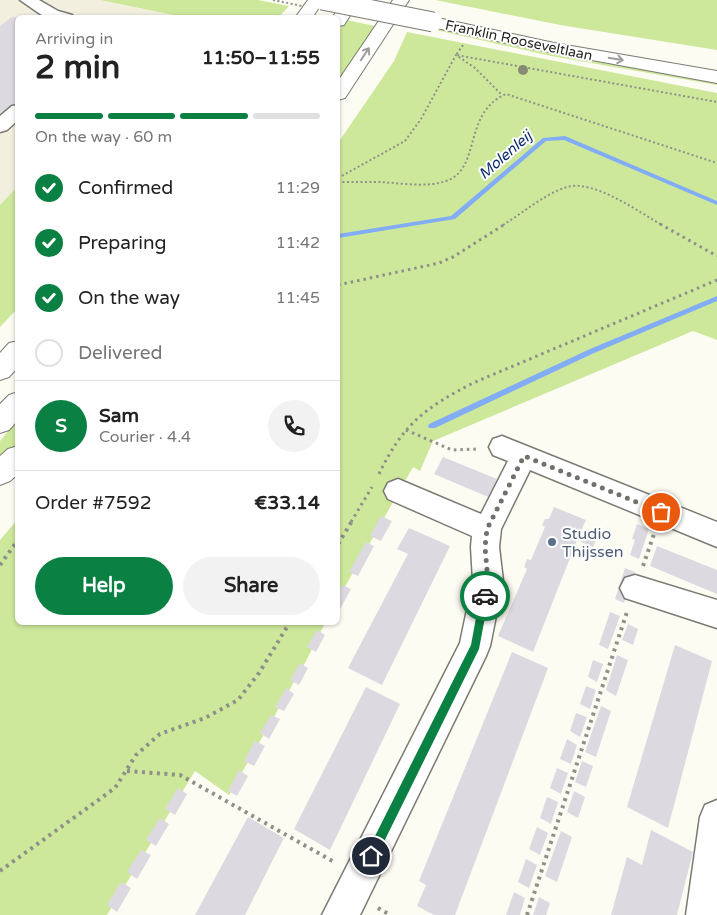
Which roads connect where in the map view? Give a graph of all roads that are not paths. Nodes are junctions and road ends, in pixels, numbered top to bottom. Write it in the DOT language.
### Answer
graph roads {
  1 [pos="28,0"];
  2 [pos="322,0"];
  3 [pos="352,0"];
  4 [pos="395,0"];
  5 [pos="401,0"];
  6 [pos="53,15"];
  7 [pos="437,15"];
  8 [pos="340,18"];
  9 [pos="522,24"];
  10 [pos="717,76"];
  11 [pos="340,91"];
  12 [pos="15,113"];
  13 [pos="0,126"];
  14 [pos="15,353"];
  15 [pos="0,370"];
  16 [pos="15,405"];
  17 [pos="0,422"];
  18 [pos="15,460"];
  19 [pos="0,473"];
  20 [pos="383,483"];
  21 [pos="487,529"];
  22 [pos="717,535"];
  23 [pos="635,588"];
  24 [pos="717,614"];
  25 [pos="717,817"];
  26 [pos="340,915"];
  27 [pos="704,915"];
  1 -- 6 [label="street"];
  2 -- 7 [label="main road, Franklin Rooseveltlaan, bridge"];
  3 -- 8 [label="main road"];
  4 -- 7 [label="main road, Franklin Rooseveltlaan"];
  11 -- 5 [label="main road, one-way"];
  7 -- 9 [label="main road, Franklin Rooseveltlaan"];
  7 -- 10 [label="main road, Franklin Rooseveltlaan, one-way"];
  12 -- 13 [label="street"];
  14 -- 15 [label="main road"];
  16 -- 17 [label="main road"];
  18 -- 19 [label="main road"];
  20 -- 21 [label="street"];
  21 -- 22 [label="street"];
  21 -- 26 [label="street"];
  23 -- 24 [label="street"];
  25 -- 27 [label="street"];
}
